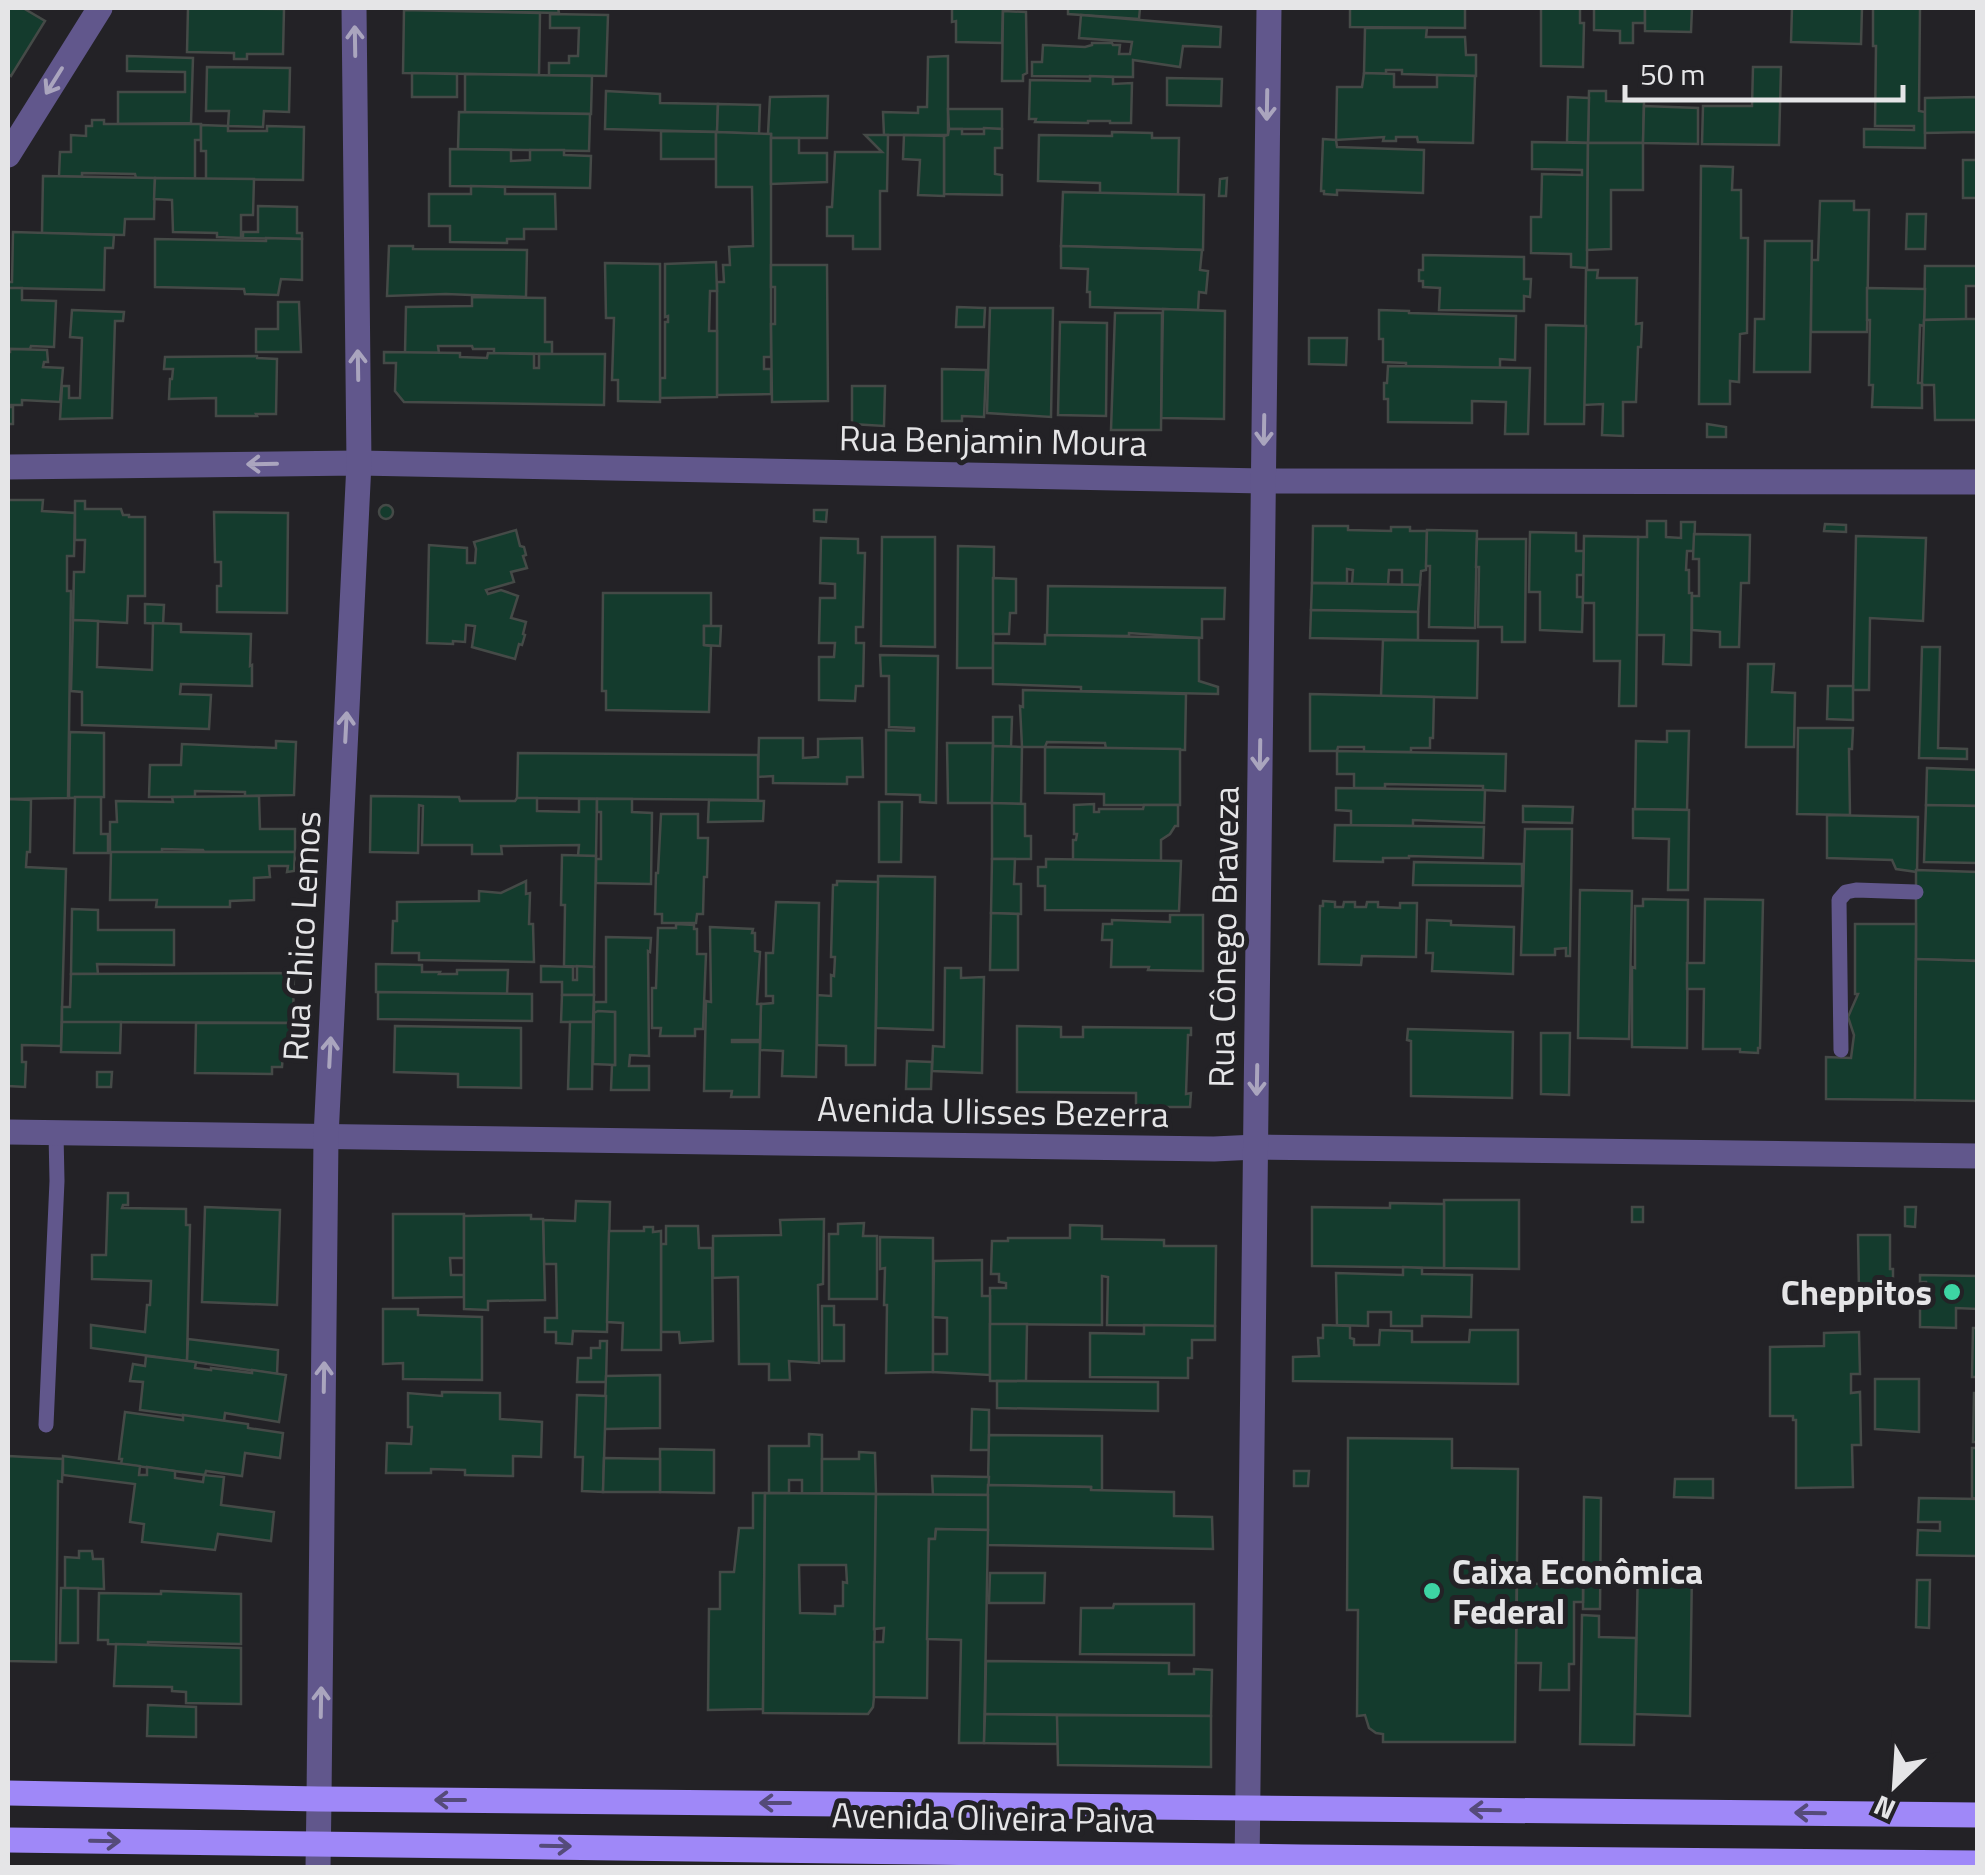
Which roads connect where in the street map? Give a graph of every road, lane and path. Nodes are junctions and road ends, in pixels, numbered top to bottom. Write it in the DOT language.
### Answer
graph roads {
  1 [pos="100,8"];
  2 [pos="354,8"];
  3 [pos="1268,8"];
  4 [pos="8,154"];
  5 [pos="359,463"];
  6 [pos="8,467"];
  7 [pos="1263,481"];
  8 [pos="1978,482"];
  9 [pos="1916,892"];
  10 [pos="1841,1050"];
  11 [pos="8,1132"];
  12 [pos="56,1133"];
  13 [pos="326,1137"];
  14 [pos="1256,1147"];
  15 [pos="1978,1156"];
  16 [pos="46,1425"];
  17 [pos="8,1793"];
  18 [pos="319,1800"];
  19 [pos="1248,1808"];
  20 [pos="1978,1814"];
  21 [pos="8,1840"];
  22 [pos="318,1855"];
  23 [pos="722,1858"];
  24 [pos="1247,1862"];
  25 [pos="1978,1864"];
  1 -- 4 [label="street, one-way"];
  5 -- 2 [label="street, Rua Chico Lemos, one-way"];
  3 -- 7 [label="street, Rua Cônego Braveza, one-way"];
  5 -- 6 [label="street, Rua Benjamin Moura, one-way"];
  5 -- 7 [label="street, Rua Benjamin Moura"];
  13 -- 5 [label="street, Rua Chico Lemos, one-way"];
  7 -- 8 [label="street, Rua Benjamin Moura"];
  7 -- 14 [label="street, Rua Cônego Braveza, one-way"];
  9 -- 10 [label="lane"];
  11 -- 12 [label="street, Avenida Ulisses Bezerra"];
  12 -- 13 [label="street, Avenida Ulisses Bezerra"];
  12 -- 16 [label="lane"];
  13 -- 14 [label="street, Avenida Ulisses Bezerra"];
  18 -- 13 [label="street, Rua Chico Lemos, one-way"];
  14 -- 15 [label="street, Avenida Ulisses Bezerra"];
  14 -- 19 [label="street, Rua Cônego Braveza"];
  17 -- 18 [label="main road, Avenida Oliveira Paiva"];
  19 -- 18 [label="main road, Avenida Oliveira Paiva, one-way"];
  18 -- 22 [label="street, Rua Chico Lemos"];
  20 -- 19 [label="main road, Avenida Oliveira Paiva, one-way"];
  19 -- 24 [label="street, Rua Cônego Braveza"];
  21 -- 22 [label="main road, Avenida Oliveira Paiva, one-way"];
  22 -- 23 [label="main road, Avenida Oliveira Paiva, one-way"];
  23 -- 24 [label="main road, Avenida Oliveira Paiva"];
  24 -- 25 [label="main road, Avenida Oliveira Paiva"];
}
